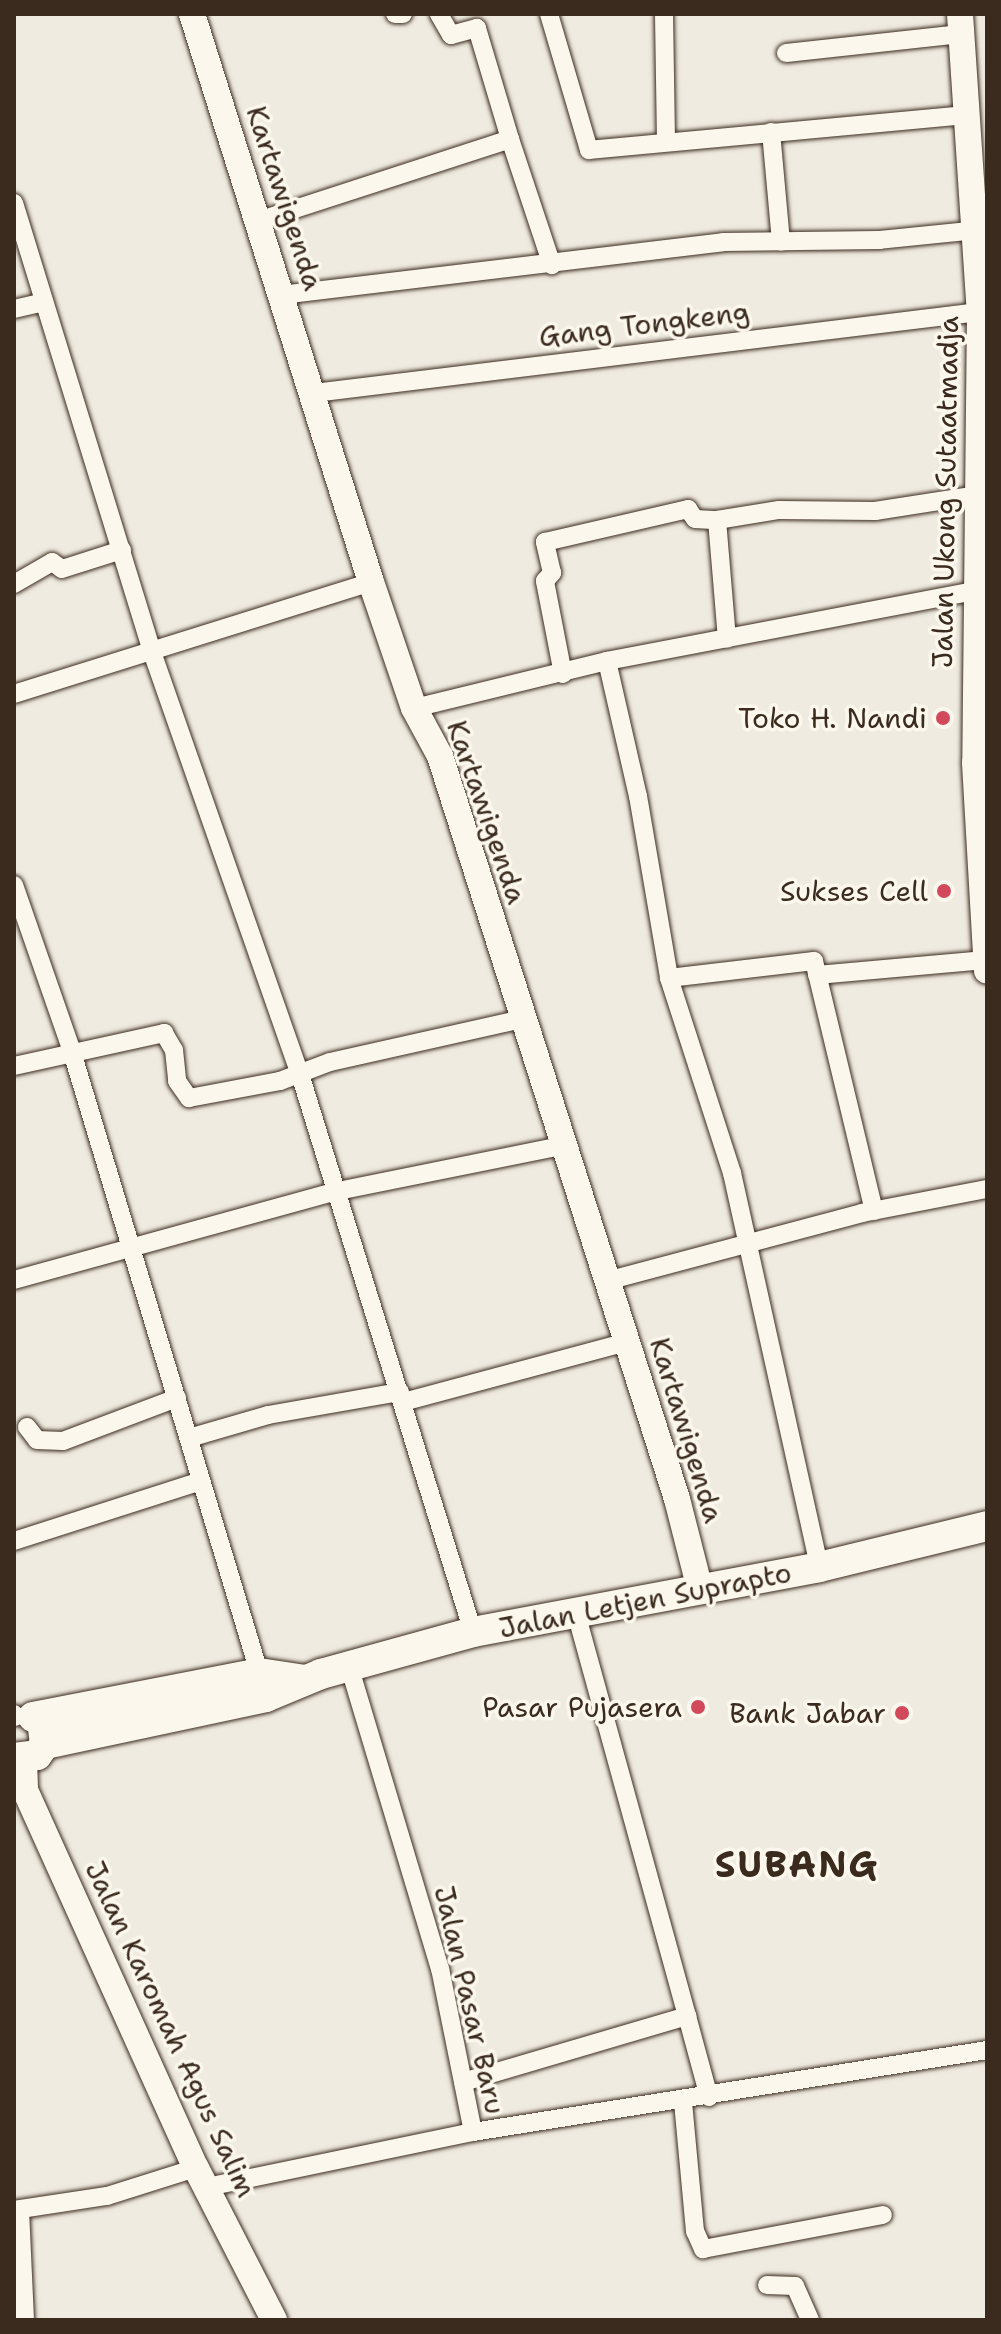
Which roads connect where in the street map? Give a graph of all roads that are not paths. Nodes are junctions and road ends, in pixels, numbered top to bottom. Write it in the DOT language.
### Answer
graph roads {
  1 [pos="395,14"];
  2 [pos="403,14"];
  3 [pos="439,14"];
  4 [pos="549,14"];
  5 [pos="664,14"];
  6 [pos="193,18"];
  7 [pos="961,24"];
  8 [pos="786,53"];
  9 [pos="965,115"];
  10 [pos="771,132"];
  11 [pos="510,139"];
  12 [pos="666,141"];
  13 [pos="14,203"];
  14 [pos="980,212"];
  15 [pos="258,221"];
  16 [pos="781,242"];
  17 [pos="552,265"];
  18 [pos="281,295"];
  19 [pos="44,302"];
  20 [pos="14,309"];
  21 [pos="984,311"];
  22 [pos="314,393"];
  23 [pos="977,495"];
  24 [pos="717,520"];
  25 [pos="982,528"];
  26 [pos="122,550"];
  27 [pos="371,582"];
  28 [pos="14,584"];
  29 [pos="975,591"];
  30 [pos="727,639"];
  31 [pos="152,652"];
  32 [pos="607,661"];
  33 [pos="563,674"];
  34 [pos="14,694"];
  35 [pos="414,708"];
  36 [pos="14,885"];
  37 [pos="986,960"];
  38 [pos="817,975"];
  39 [pos="669,978"];
  40 [pos="522,1019"];
  41 [pos="72,1052"];
  42 [pos="14,1066"];
  43 [pos="299,1071"];
  44 [pos="562,1146"];
  45 [pos="987,1189"];
  46 [pos="338,1191"];
  47 [pos="874,1211"];
  48 [pos="747,1243"];
  49 [pos="132,1251"];
  50 [pos="14,1280"];
  51 [pos="607,1281"];
  52 [pos="627,1342"];
  53 [pos="401,1397"];
  54 [pos="177,1398"];
  55 [pos="27,1427"];
  56 [pos="189,1438"];
  57 [pos="201,1481"];
  58 [pos="981,1534"];
  59 [pos="14,1541"];
  60 [pos="819,1567"];
  61 [pos="700,1589"];
  62 [pos="575,1610"];
  63 [pos="473,1632"];
  64 [pos="349,1666"];
  65 [pos="263,1685"];
  66 [pos="22,1730"];
  67 [pos="687,2016"];
  68 [pos="987,2050"];
  69 [pos="463,2082"];
  70 [pos="709,2097"];
  71 [pos="683,2102"];
  72 [pos="473,2132"];
  73 [pos="202,2177"];
  74 [pos="17,2210"];
  75 [pos="883,2215"];
  76 [pos="767,2285"];
  77 [pos="25,2320"];
  78 [pos="274,2320"];
  79 [pos="810,2320"];
  1 -- 2 [label="street"];
  3 -- 11 [label="street"];
  4 -- 12 [label="street"];
  5 -- 12 [label="street"];
  6 -- 15 [label="street, Kartawigenda"];
  7 -- 8 [label="street"];
  7 -- 9 [label="street, Jalan Ukong Sutaatmadja"];
  9 -- 10 [label="street"];
  9 -- 14 [label="street, Jalan Ukong Sutaatmadja"];
  10 -- 12 [label="street"];
  10 -- 16 [label="street"];
  11 -- 15 [label="street"];
  11 -- 17 [label="street"];
  13 -- 19 [label="street"];
  14 -- 16 [label="street"];
  14 -- 21 [label="street, Jalan Ukong Sutaatmadja"];
  15 -- 18 [label="street, Kartawigenda"];
  16 -- 17 [label="street"];
  17 -- 18 [label="street"];
  18 -- 22 [label="street, Kartawigenda"];
  19 -- 20 [label="street"];
  19 -- 26 [label="street"];
  21 -- 22 [label="street, Gang Tongkeng"];
  21 -- 23 [label="street, Jalan Ukong Sutaatmadja"];
  22 -- 27 [label="street, Kartawigenda"];
  23 -- 24 [label="street"];
  23 -- 25 [label="street, Jalan Ukong Sutaatmadja"];
  24 -- 30 [label="street"];
  24 -- 33 [label="street"];
  25 -- 29 [label="street, Jalan Ukong Sutaatmadja"];
  26 -- 28 [label="street"];
  26 -- 31 [label="street"];
  27 -- 31 [label="street"];
  27 -- 35 [label="street, Kartawigenda"];
  29 -- 30 [label="street"];
  29 -- 37 [label="street, Jalan Ukong Sutaatmadja"];
  30 -- 32 [label="street"];
  31 -- 34 [label="street"];
  31 -- 43 [label="street"];
  32 -- 33 [label="street"];
  32 -- 39 [label="street"];
  33 -- 35 [label="street"];
  35 -- 40 [label="street, Kartawigenda"];
  36 -- 41 [label="street"];
  37 -- 38 [label="street"];
  38 -- 39 [label="street"];
  38 -- 47 [label="street"];
  39 -- 48 [label="street"];
  40 -- 43 [label="street"];
  40 -- 44 [label="street, Kartawigenda"];
  41 -- 42 [label="street"];
  41 -- 43 [label="street"];
  41 -- 49 [label="street"];
  43 -- 46 [label="street"];
  44 -- 46 [label="street"];
  44 -- 51 [label="street, Kartawigenda"];
  45 -- 47 [label="street"];
  46 -- 49 [label="street"];
  46 -- 53 [label="street"];
  47 -- 48 [label="street"];
  48 -- 51 [label="street"];
  48 -- 60 [label="street"];
  49 -- 50 [label="street"];
  49 -- 54 [label="street"];
  51 -- 52 [label="street, Kartawigenda"];
  52 -- 53 [label="street"];
  52 -- 61 [label="street, Kartawigenda"];
  53 -- 56 [label="street"];
  53 -- 63 [label="street"];
  54 -- 55 [label="street"];
  54 -- 56 [label="street"];
  56 -- 57 [label="street"];
  57 -- 59 [label="street"];
  57 -- 65 [label="street"];
  58 -- 60 [label="main road, Jalan Letjen Suprapto"];
  60 -- 61 [label="main road, Jalan Letjen Suprapto"];
  61 -- 62 [label="main road, Jalan Letjen Suprapto"];
  62 -- 63 [label="main road, Jalan Letjen Suprapto"];
  62 -- 67 [label="street"];
  63 -- 64 [label="main road, Jalan Letjen Suprapto"];
  64 -- 65 [label="main road, Jalan Letjen Suprapto"];
  64 -- 69 [label="street, Jalan Pasar Baru"];
  65 -- 66 [label="main road, Jalan Letjen Suprapto"];
  66 -- 73 [label="street, Jalan Karomah Agus Salim"];
  67 -- 69 [label="street"];
  67 -- 70 [label="street"];
  68 -- 70 [label="street"];
  69 -- 72 [label="street, Jalan Pasar Baru"];
  70 -- 71 [label="street"];
  71 -- 72 [label="street"];
  71 -- 75 [label="street"];
  72 -- 73 [label="street, Jalan Pasar Baru"];
  73 -- 74 [label="street, Jalan Pasar Baru"];
  73 -- 78 [label="street, Jalan Karomah Agus Salim"];
  74 -- 77 [label="street"];
  76 -- 79 [label="street"];
}
